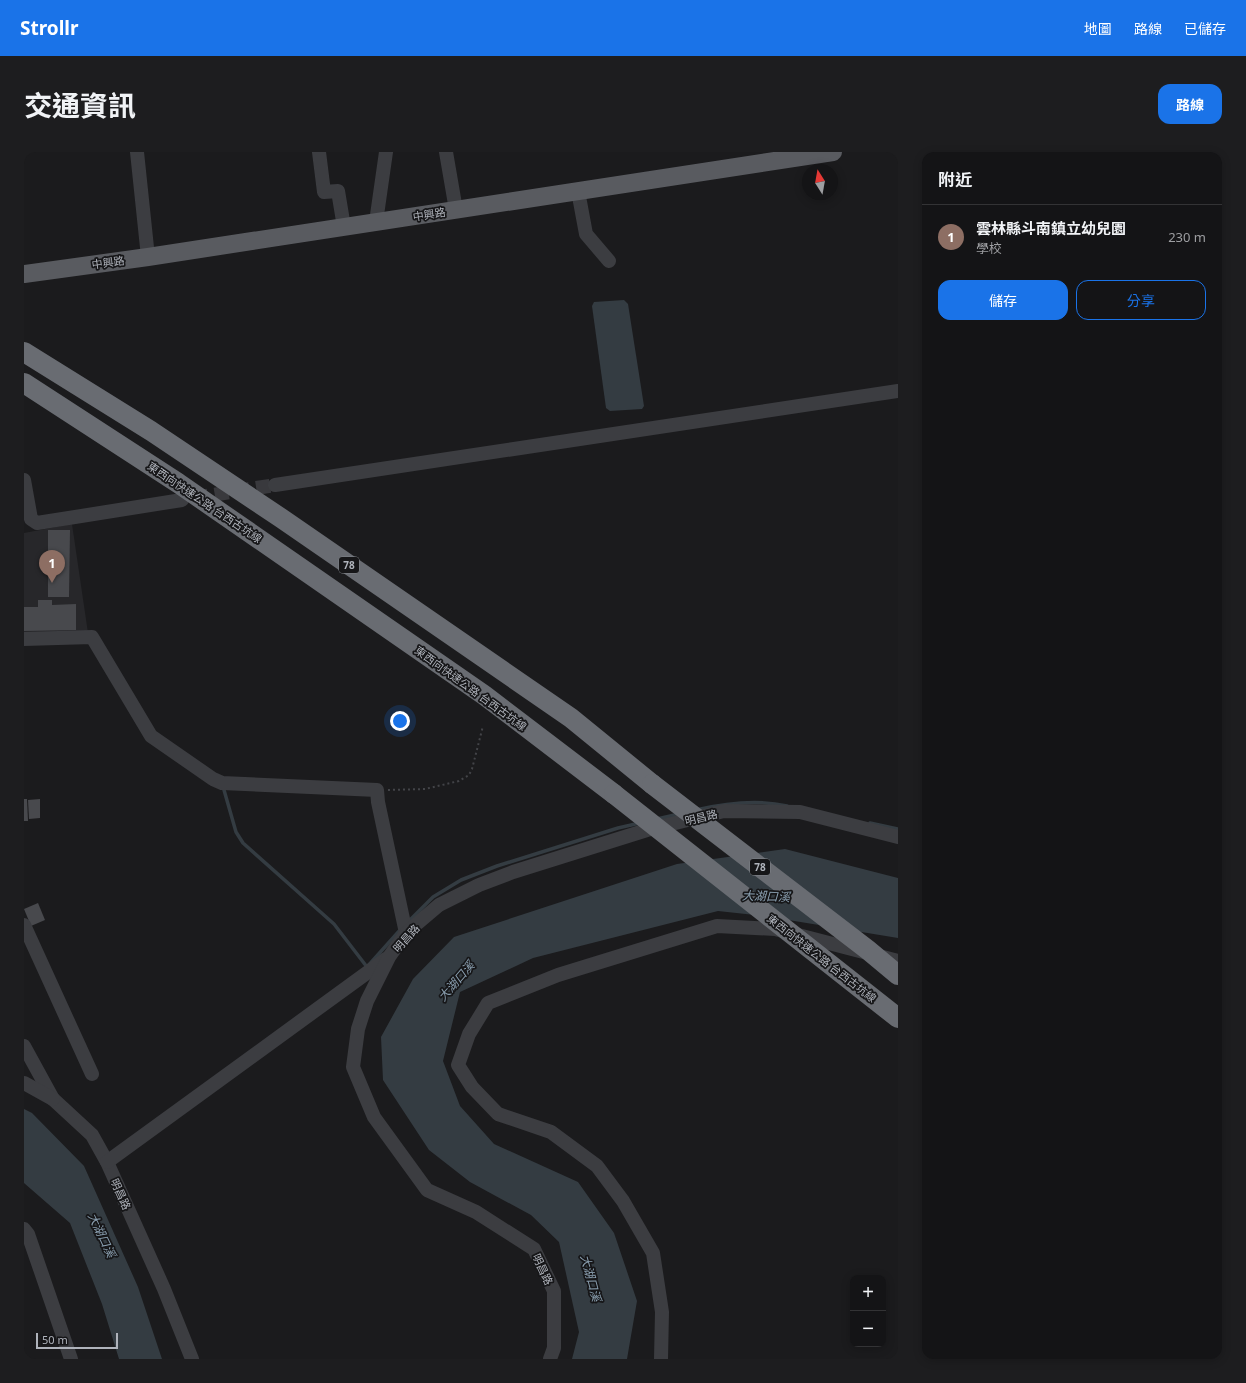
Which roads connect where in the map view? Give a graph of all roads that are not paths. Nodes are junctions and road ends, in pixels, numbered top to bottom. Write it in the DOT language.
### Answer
graph roads {
  1 [pos="137,152"];
  2 [pos="319,152"];
  3 [pos="386,152"];
  4 [pos="446,152"];
  5 [pos="833,152"];
  6 [pos="578,191"];
  7 [pos="456,210"];
  8 [pos="376,222"];
  9 [pos="344,227"];
  10 [pos="148,257"];
  11 [pos="609,261"];
  12 [pos="24,274"];
  13 [pos="31,355"];
  14 [pos="24,384"];
  15 [pos="898,391"];
  16 [pos="24,480"];
  17 [pos="275,485"];
  18 [pos="182,500"];
  19 [pos="24,639"];
  20 [pos="898,837"];
  21 [pos="25,927"];
  22 [pos="406,933"];
  23 [pos="388,957"];
  24 [pos="898,961"];
  25 [pos="898,975"];
  26 [pos="898,1018"];
  27 [pos="24,1046"];
  28 [pos="92,1074"];
  29 [pos="24,1083"];
  30 [pos="53,1099"];
  31 [pos="107,1162"];
  32 [pos="24,1229"];
  33 [pos="70,1359"];
  34 [pos="192,1359"];
  35 [pos="550,1359"];
  36 [pos="661,1359"];
  1 -- 10 [label="street"];
  2 -- 9 [label="street"];
  3 -- 8 [label="street"];
  4 -- 7 [label="street"];
  5 -- 6 [label="main road, 中興路"];
  6 -- 7 [label="main road, 中興路"];
  6 -- 11 [label="street"];
  7 -- 8 [label="main road, 中興路"];
  8 -- 9 [label="main road, 中興路"];
  9 -- 10 [label="main road, 中興路"];
  10 -- 12 [label="main road, 中興路"];
  13 -- 25 [label="highway, 78, bridge"];
  14 -- 26 [label="highway, 東西向快速公路 台西古坑線, bridge"];
  15 -- 17 [label="street"];
  16 -- 18 [label="street"];
  19 -- 22 [label="street"];
  20 -- 22 [label="street, 明昌路"];
  21 -- 28 [label="street"];
  22 -- 23 [label="street, 明昌路"];
  23 -- 31 [label="street"];
  23 -- 35 [label="street, 明昌路"];
  24 -- 36 [label="street"];
  27 -- 30 [label="street, 明昌路"];
  29 -- 30 [label="street"];
  30 -- 31 [label="street, 明昌路"];
  31 -- 34 [label="street, 明昌路"];
  32 -- 33 [label="street"];
}
